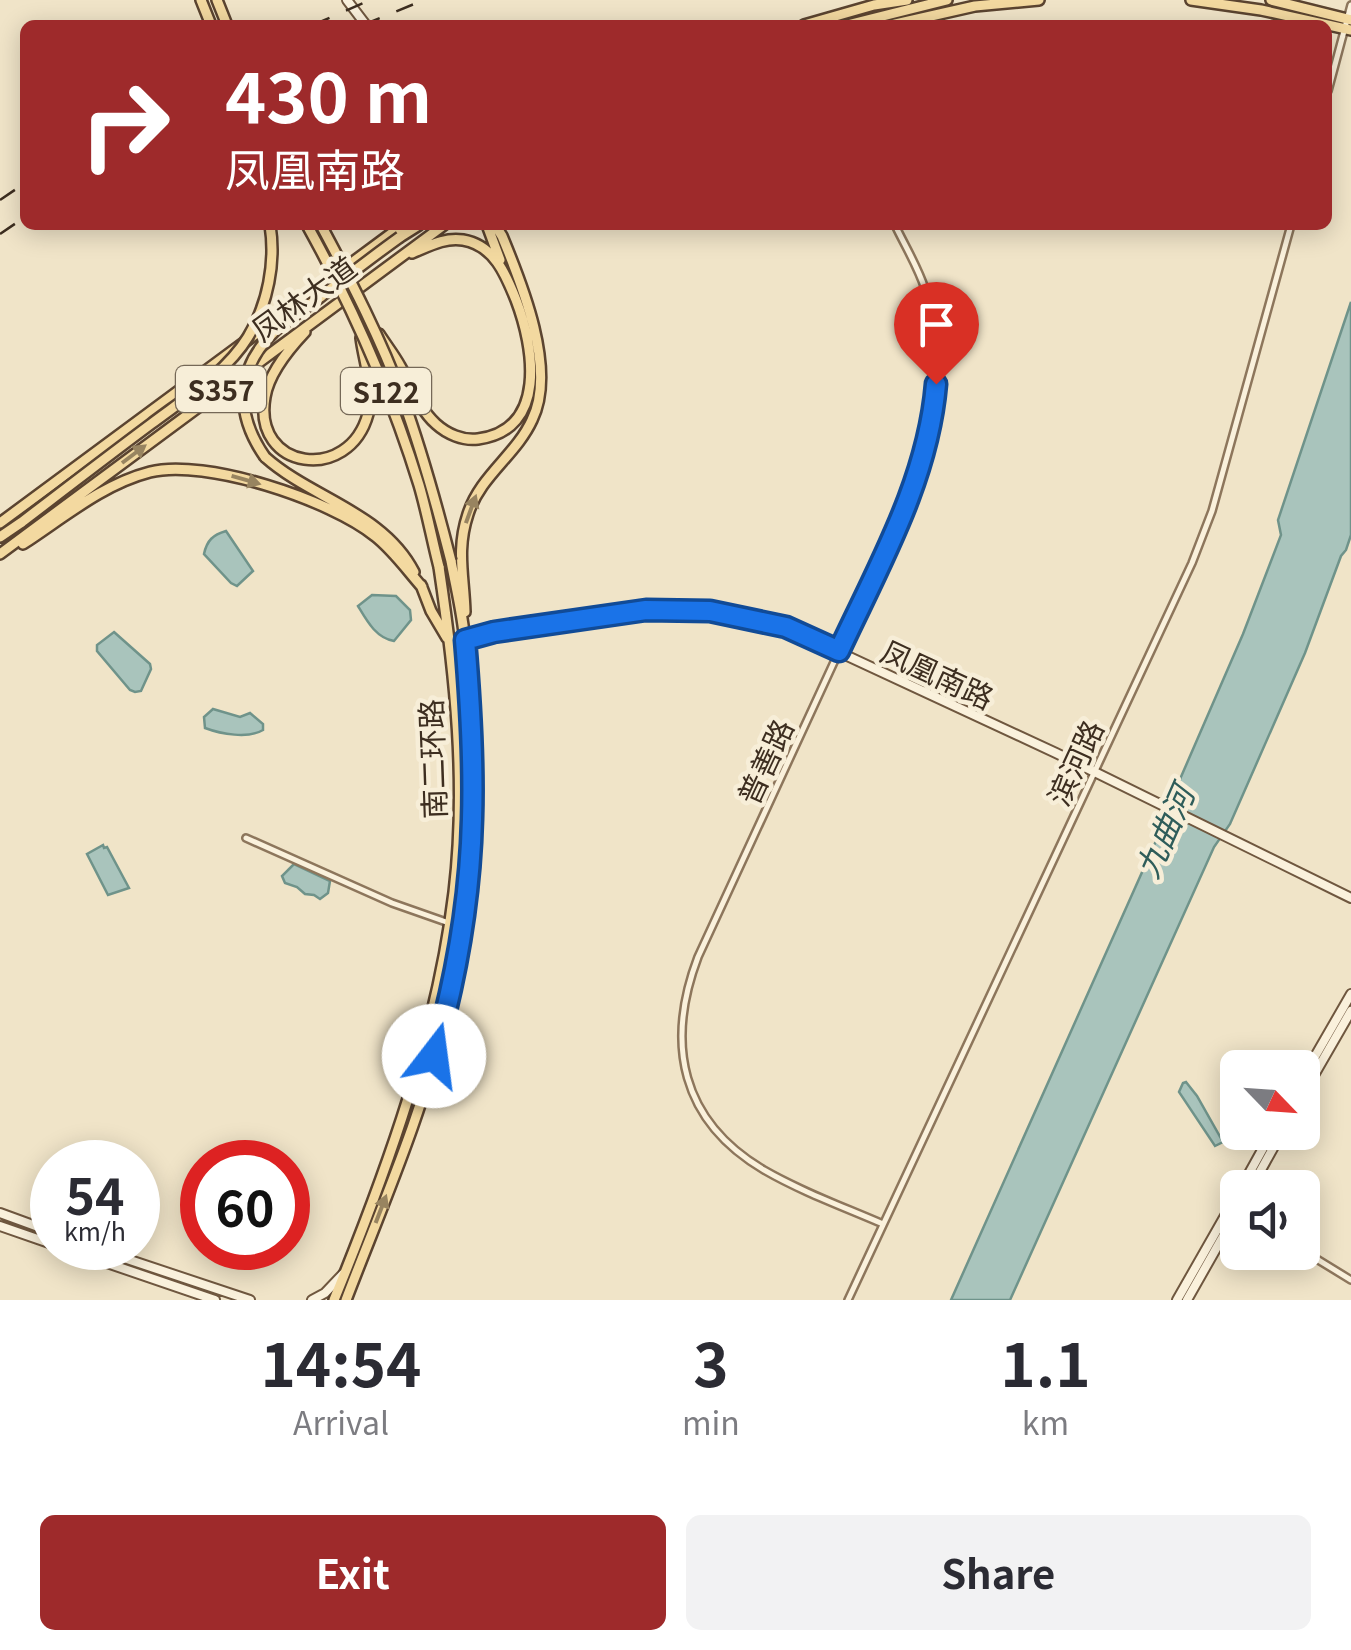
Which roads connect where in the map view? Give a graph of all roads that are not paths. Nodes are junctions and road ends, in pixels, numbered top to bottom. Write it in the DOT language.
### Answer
graph roads {
  1 [pos="347,0"];
  2 [pos="908,0"];
  3 [pos="947,0"];
  4 [pos="1039,0"];
  5 [pos="1191,0"];
  6 [pos="1270,0"];
  7 [pos="1351,5"];
  8 [pos="362,20"];
  9 [pos="822,20"];
  10 [pos="866,20"];
  11 [pos="913,20"];
  12 [pos="1324,20"];
  13 [pos="1349,24"];
  14 [pos="1332,78"];
  15 [pos="271,230"];
  16 [pos="310,230"];
  17 [pos="324,230"];
  18 [pos="396,230"];
  19 [pos="412,230"];
  20 [pos="437,230"];
  21 [pos="489,230"];
  22 [pos="499,230"];
  23 [pos="897,230"];
  24 [pos="1289,230"];
  25 [pos="396,260"];
  26 [pos="506,275"];
  27 [pos="319,316"];
  28 [pos="368,319"];
  29 [pos="360,330"];
  30 [pos="342,510"];
  31 [pos="0,523"];
  32 [pos="0,537"];
  33 [pos="0,557"];
  34 [pos="465,640"];
  35 [pos="451,645"];
  36 [pos="839,651"];
  37 [pos="1094,772"];
  38 [pos="246,838"];
  39 [pos="1351,898"];
  40 [pos="449,923"];
  41 [pos="1351,994"];
  42 [pos="1351,1011"];
  43 [pos="1319,1050"];
  44 [pos="422,1053"];
  45 [pos="434,1056"];
  46 [pos="1320,1065"];
  47 [pos="0,1214"];
  48 [pos="30,1224"];
  49 [pos="883,1224"];
  50 [pos="0,1226"];
  51 [pos="1220,1230"];
  52 [pos="1220,1235"];
  53 [pos="30,1236"];
  54 [pos="1320,1261"];
  55 [pos="127,1270"];
  56 [pos="160,1270"];
  57 [pos="351,1273"];
  58 [pos="1351,1280"];
  59 [pos="215,1300"];
  60 [pos="250,1300"];
  61 [pos="312,1300"];
  62 [pos="334,1300"];
  63 [pos="349,1300"];
  64 [pos="848,1300"];
  65 [pos="1176,1300"];
  66 [pos="1187,1300"];
  1 -- 8 [label="street"];
  2 -- 9 [label="main road"];
  3 -- 10 [label="main road"];
  4 -- 11 [label="main road"];
  5 -- 12 [label="main road"];
  6 -- 13 [label="main road"];
  7 -- 13 [label="street"];
  13 -- 14 [label="street"];
  15 -- 32 [label="main road, bridge"];
  16 -- 29 [label="main road, 南二环路 / S122, bridge"];
  17 -- 28 [label="main road, 南二环路 / S122, bridge"];
  18 -- 31 [label="main road, 凤林大道 / S357"];
  19 -- 30 [label="main road, bridge"];
  20 -- 25 [label="main road, 凤林大道 / S357"];
  21 -- 26 [label="main road"];
  34 -- 22 [label="main road, one-way"];
  23 -- 36 [label="street, 普善路"];
  24 -- 37 [label="street, 滨河路"];
  25 -- 26 [label="main road"];
  25 -- 27 [label="main road, 凤林大道 / S357"];
  26 -- 28 [label="main road, bridge"];
  27 -- 29 [label="main road, bridge"];
  33 -- 27 [label="main road, 凤林大道 / S357, one-way"];
  28 -- 34 [label="main road, 南二环路 / S122, bridge"];
  29 -- 35 [label="main road, 南二环路 / S122, bridge"];
  33 -- 30 [label="main road, one-way"];
  30 -- 35 [label="main road"];
  34 -- 35 [label="street, 凤凰南路"];
  34 -- 36 [label="street, 凤凰南路"];
  34 -- 45 [label="main road, 南二环路 / S122"];
  35 -- 40 [label="main road, 南二环路 / S122"];
  36 -- 37 [label="street, 凤凰南路"];
  36 -- 49 [label="street, 普善路"];
  37 -- 39 [label="street, 凤凰南路"];
  37 -- 49 [label="street, 滨河路"];
  38 -- 40 [label="street"];
  40 -- 44 [label="main road, 南二环路 / S122"];
  41 -- 43 [label="street"];
  42 -- 46 [label="street"];
  44 -- 45 [label="main road"];
  44 -- 57 [label="main road, 南二环路 / S122"];
  57 -- 45 [label="main road, 南二环路 / S122, one-way"];
  47 -- 48 [label="street"];
  49 -- 64 [label="street, 滨河路"];
  50 -- 53 [label="street"];
  51 -- 65 [label="street"];
  52 -- 66 [label="street"];
  54 -- 58 [label="street"];
  55 -- 59 [label="street"];
  56 -- 60 [label="street"];
  57 -- 61 [label="street"];
  57 -- 62 [label="main road, 南二环路 / S122"];
  57 -- 63 [label="main road, 南二环路 / S122"];
}
